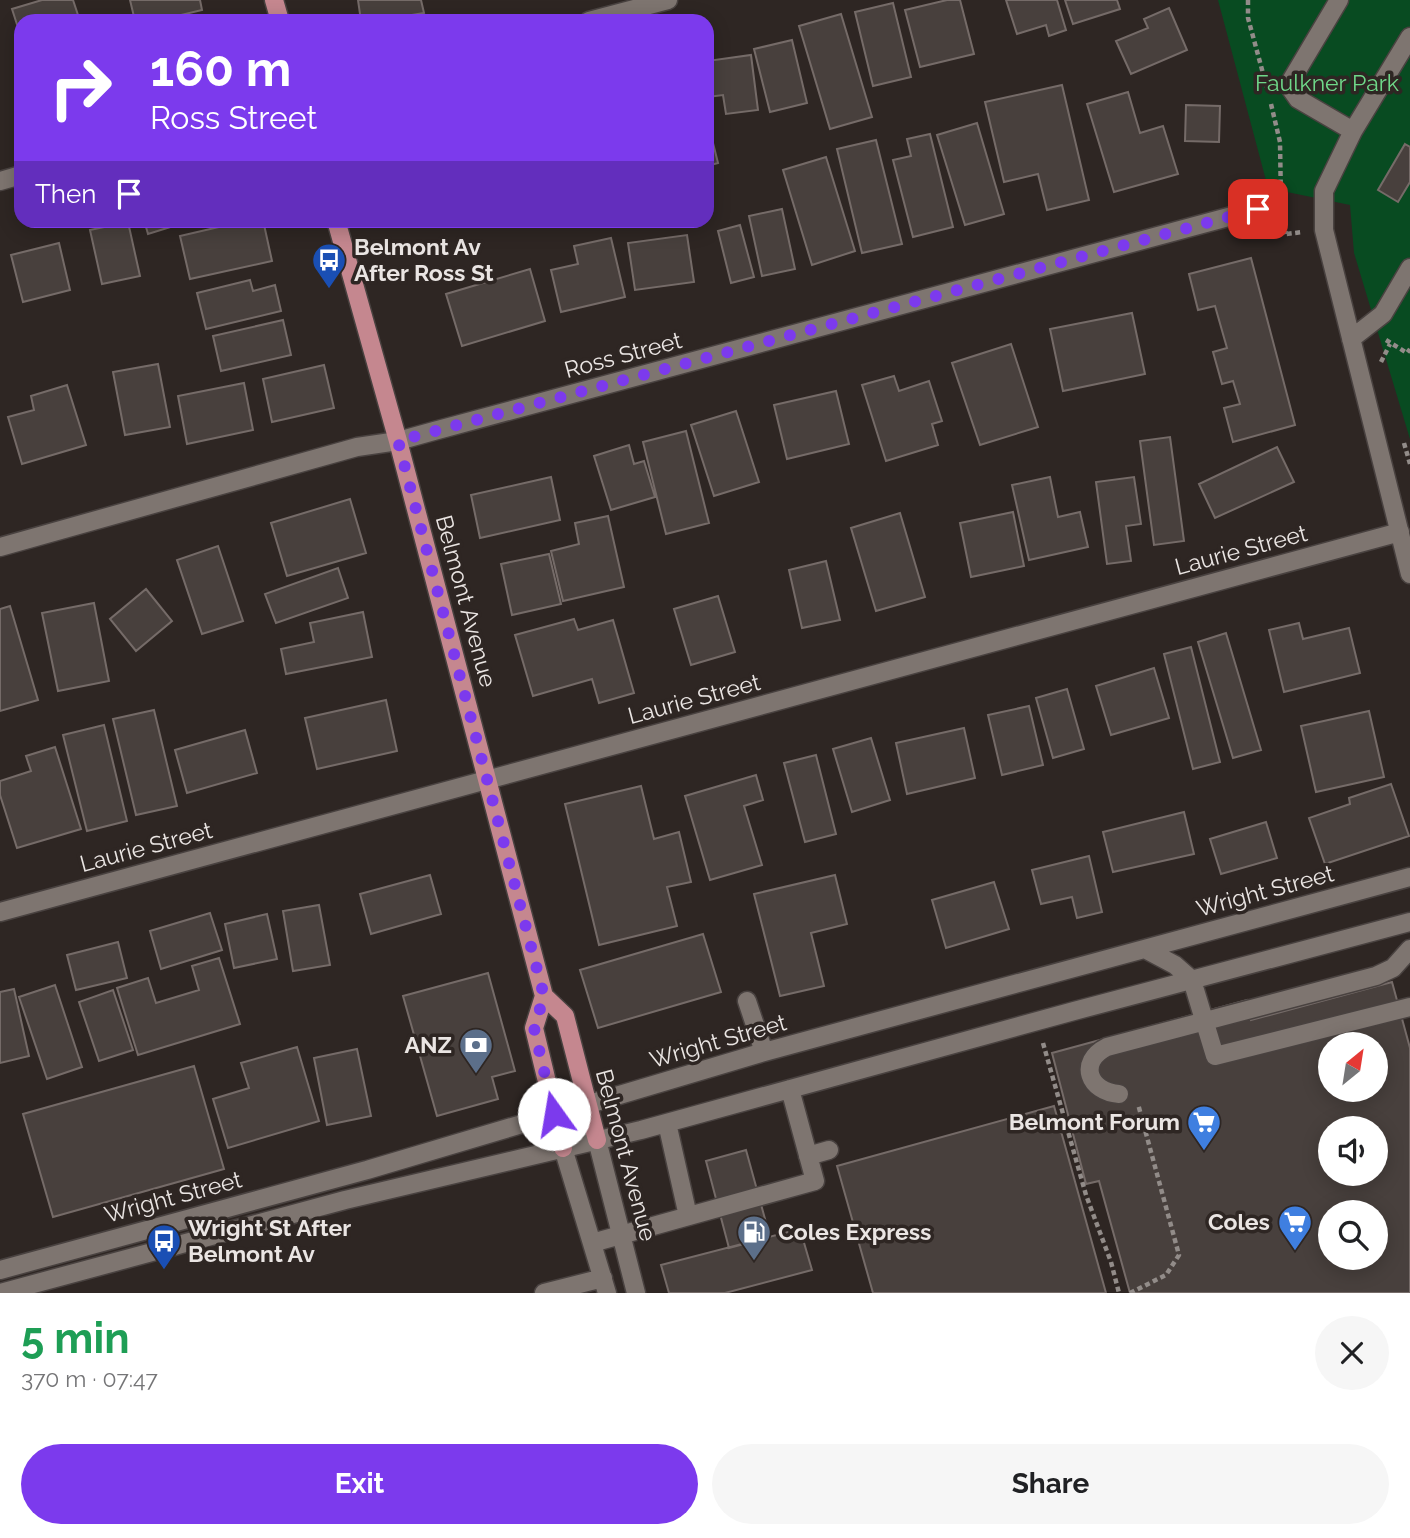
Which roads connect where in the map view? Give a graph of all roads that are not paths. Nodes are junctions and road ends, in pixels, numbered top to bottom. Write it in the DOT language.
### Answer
graph roads {
  1 [pos="668,0"];
  2 [pos="1339,0"];
  3 [pos="615,14"];
  4 [pos="1410,37"];
  5 [pos="1353,131"];
  6 [pos="1258,209"];
  7 [pos="338,228"];
  8 [pos="1410,268"];
  9 [pos="1350,339"];
  10 [pos="398,441"];
  11 [pos="1400,532"];
  12 [pos="0,547"];
  13 [pos="1410,573"];
  14 [pos="488,780"];
  15 [pos="1410,877"];
  16 [pos="0,912"];
  17 [pos="1410,922"];
  18 [pos="1144,949"];
  19 [pos="1410,949"];
  20 [pos="1192,979"];
  21 [pos="544,996"];
  22 [pos="747,1001"];
  23 [pos="1410,1007"];
  24 [pos="764,1052"];
  25 [pos="790,1089"];
  26 [pos="1119,1094"];
  27 [pos="587,1105"];
  28 [pos="554,1114"];
  29 [pos="667,1123"];
  30 [pos="597,1140"];
  31 [pos="563,1148"];
  32 [pos="829,1150"];
  33 [pos="808,1156"];
  34 [pos="688,1216"];
  35 [pos="622,1235"];
  36 [pos="592,1243"];
  37 [pos="0,1270"];
  38 [pos="605,1285"];
  39 [pos="0,1293"];
  40 [pos="544,1293"];
  41 [pos="636,1293"];
  1 -- 3 [label="street"];
  2 -- 5 [label="street"];
  4 -- 5 [label="street"];
  5 -- 9 [label="street"];
  6 -- 10 [label="street, Ross Street"];
  7 -- 10 [label="main road, Belmont Avenue"];
  8 -- 9 [label="street"];
  9 -- 11 [label="street"];
  10 -- 12 [label="street, Ross Street"];
  10 -- 14 [label="main road, Belmont Avenue"];
  11 -- 13 [label="street"];
  11 -- 14 [label="street, Laurie Street"];
  14 -- 16 [label="street, Laurie Street"];
  14 -- 21 [label="main road, Belmont Avenue"];
  15 -- 18 [label="street, Wright Street"];
  17 -- 20 [label="street, Wright Street"];
  18 -- 20 [label="street"];
  18 -- 24 [label="street, Wright Street"];
  19 -- 26 [label="street"];
  20 -- 23 [label="street"];
  20 -- 25 [label="street, Wright Street"];
  21 -- 27 [label="main road, Belmont Avenue"];
  21 -- 28 [label="main road"];
  22 -- 24 [label="street"];
  24 -- 27 [label="street, Wright Street"];
  25 -- 29 [label="street, Wright Street"];
  25 -- 33 [label="street"];
  27 -- 28 [label="street, Wright Street"];
  27 -- 30 [label="main road, Belmont Avenue"];
  28 -- 31 [label="main road"];
  28 -- 37 [label="street, Wright Street"];
  29 -- 30 [label="street, Wright Street"];
  29 -- 34 [label="street"];
  30 -- 31 [label="street, Wright Street"];
  30 -- 35 [label="street, Belmont Avenue"];
  31 -- 36 [label="street"];
  31 -- 39 [label="street, Wright Street"];
  32 -- 33 [label="street"];
  33 -- 34 [label="street"];
  34 -- 35 [label="street"];
  35 -- 36 [label="street"];
  35 -- 41 [label="street, Belmont Avenue"];
  36 -- 38 [label="street"];
  38 -- 40 [label="street"];
}
